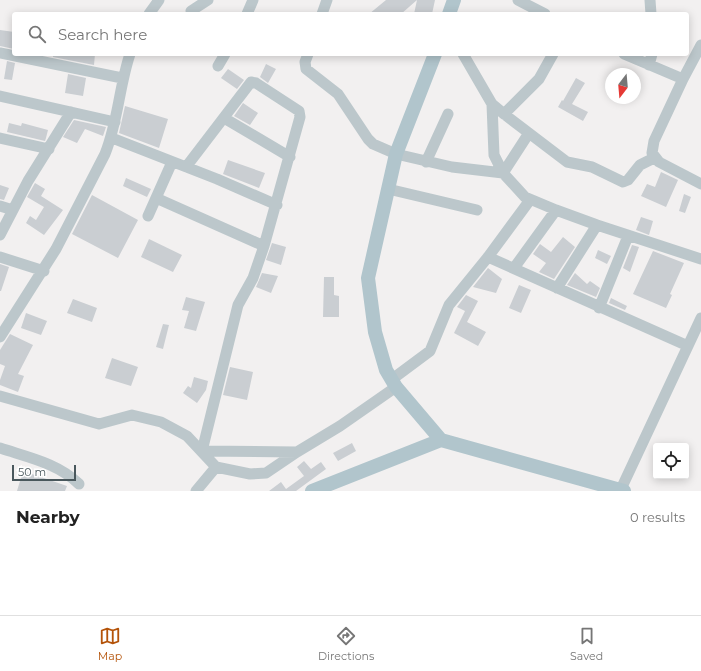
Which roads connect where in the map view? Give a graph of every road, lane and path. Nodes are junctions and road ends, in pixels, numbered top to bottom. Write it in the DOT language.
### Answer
graph roads {
  1 [pos="159,0"];
  2 [pos="208,0"];
  3 [pos="253,0"];
  4 [pos="327,0"];
  5 [pos="518,0"];
  6 [pos="650,0"];
  7 [pos="191,11"];
  8 [pos="150,12"];
  9 [pos="248,12"];
  10 [pos="323,12"];
  11 [pos="541,12"];
  12 [pos="651,12"];
  13 [pos="701,45"];
  14 [pos="0,53"];
  15 [pos="12,55"];
  16 [pos="15,56"];
  17 [pos="129,56"];
  18 [pos="224,56"];
  19 [pos="307,56"];
  20 [pos="435,56"];
  21 [pos="464,56"];
  22 [pos="552,56"];
  23 [pos="634,56"];
  24 [pos="650,59"];
  25 [pos="218,66"];
  26 [pos="122,78"];
  27 [pos="683,80"];
  28 [pos="0,96"];
  29 [pos="492,104"];
  30 [pos="71,112"];
  31 [pos="448,114"];
  32 [pos="504,114"];
  33 [pos="224,118"];
  34 [pos="115,122"];
  35 [pos="529,133"];
  36 [pos="0,138"];
  37 [pos="112,138"];
  38 [pos="49,149"];
  39 [pos="396,154"];
  40 [pos="290,156"];
  41 [pos="654,158"];
  42 [pos="172,162"];
  43 [pos="426,162"];
  44 [pos="186,167"];
  45 [pos="503,173"];
  46 [pos="701,184"];
  47 [pos="388,189"];
  48 [pos="156,198"];
  49 [pos="530,200"];
  50 [pos="277,205"];
  51 [pos="0,206"];
  52 [pos="13,210"];
  53 [pos="477,210"];
  54 [pos="556,210"];
  55 [pos="148,216"];
  56 [pos="597,225"];
  57 [pos="0,235"];
  58 [pos="628,236"];
  59 [pos="264,246"];
  60 [pos="0,257"];
  61 [pos="488,257"];
  62 [pos="701,259"];
  63 [pos="514,268"];
  64 [pos="44,271"];
  65 [pos="557,288"];
  66 [pos="599,308"];
  67 [pos="701,318"];
  68 [pos="0,337"];
  69 [pos="688,346"];
  70 [pos="394,384"];
  71 [pos="0,396"];
  72 [pos="441,440"];
  73 [pos="0,448"];
  74 [pos="202,451"];
  75 [pos="297,452"];
  76 [pos="216,467"];
  77 [pos="80,489"];
  78 [pos="623,490"];
  79 [pos="196,491"];
  80 [pos="312,491"];
  1 -- 8 [label="street"];
  2 -- 7 [label="street"];
  3 -- 9 [label="street"];
  4 -- 10 [label="street"];
  5 -- 11 [label="street"];
  6 -- 12 [label="street"];
  13 -- 27 [label="street"];
  14 -- 15 [label="street"];
  16 -- 26 [label="street"];
  17 -- 26 [label="street"];
  18 -- 25 [label="street"];
  19 -- 39 [label="street"];
  20 -- 39 [label="main road"];
  21 -- 29 [label="street"];
  22 -- 32 [label="street"];
  23 -- 24 [label="street"];
  24 -- 27 [label="street"];
  26 -- 34 [label="street"];
  27 -- 41 [label="street"];
  28 -- 30 [label="street"];
  29 -- 32 [label="street"];
  29 -- 45 [label="street"];
  30 -- 34 [label="street"];
  30 -- 38 [label="street"];
  31 -- 43 [label="street"];
  32 -- 35 [label="street"];
  33 -- 40 [label="street"];
  33 -- 40 [label="street"];
  33 -- 44 [label="street"];
  34 -- 37 [label="street"];
  35 -- 41 [label="street"];
  35 -- 45 [label="street"];
  36 -- 38 [label="street"];
  37 -- 42 [label="street"];
  37 -- 64 [label="street"];
  38 -- 52 [label="street"];
  39 -- 43 [label="street"];
  39 -- 47 [label="main road"];
  40 -- 50 [label="street"];
  41 -- 46 [label="street"];
  42 -- 44 [label="street"];
  42 -- 48 [label="street"];
  43 -- 45 [label="street"];
  44 -- 50 [label="street"];
  45 -- 49 [label="street"];
  47 -- 53 [label="street"];
  47 -- 70 [label="main road"];
  48 -- 55 [label="street"];
  48 -- 59 [label="street"];
  49 -- 54 [label="street"];
  49 -- 61 [label="street"];
  50 -- 59 [label="street"];
  51 -- 52 [label="street"];
  52 -- 57 [label="street"];
  54 -- 56 [label="street"];
  54 -- 63 [label="street"];
  56 -- 58 [label="street"];
  56 -- 65 [label="street"];
  58 -- 62 [label="street"];
  58 -- 66 [label="street"];
  59 -- 74 [label="street"];
  60 -- 64 [label="street"];
  61 -- 63 [label="street"];
  61 -- 70 [label="street"];
  63 -- 65 [label="street"];
  64 -- 68 [label="street"];
  65 -- 66 [label="street"];
  66 -- 69 [label="street"];
  67 -- 69 [label="street"];
  69 -- 78 [label="street"];
  70 -- 72 [label="main road"];
  70 -- 75 [label="street"];
  71 -- 74 [label="street"];
  72 -- 78 [label="main road"];
  72 -- 80 [label="main road"];
  73 -- 77 [label="street"];
  74 -- 75 [label="street"];
  74 -- 76 [label="street"];
  75 -- 76 [label="street"];
  76 -- 79 [label="street"];
}
